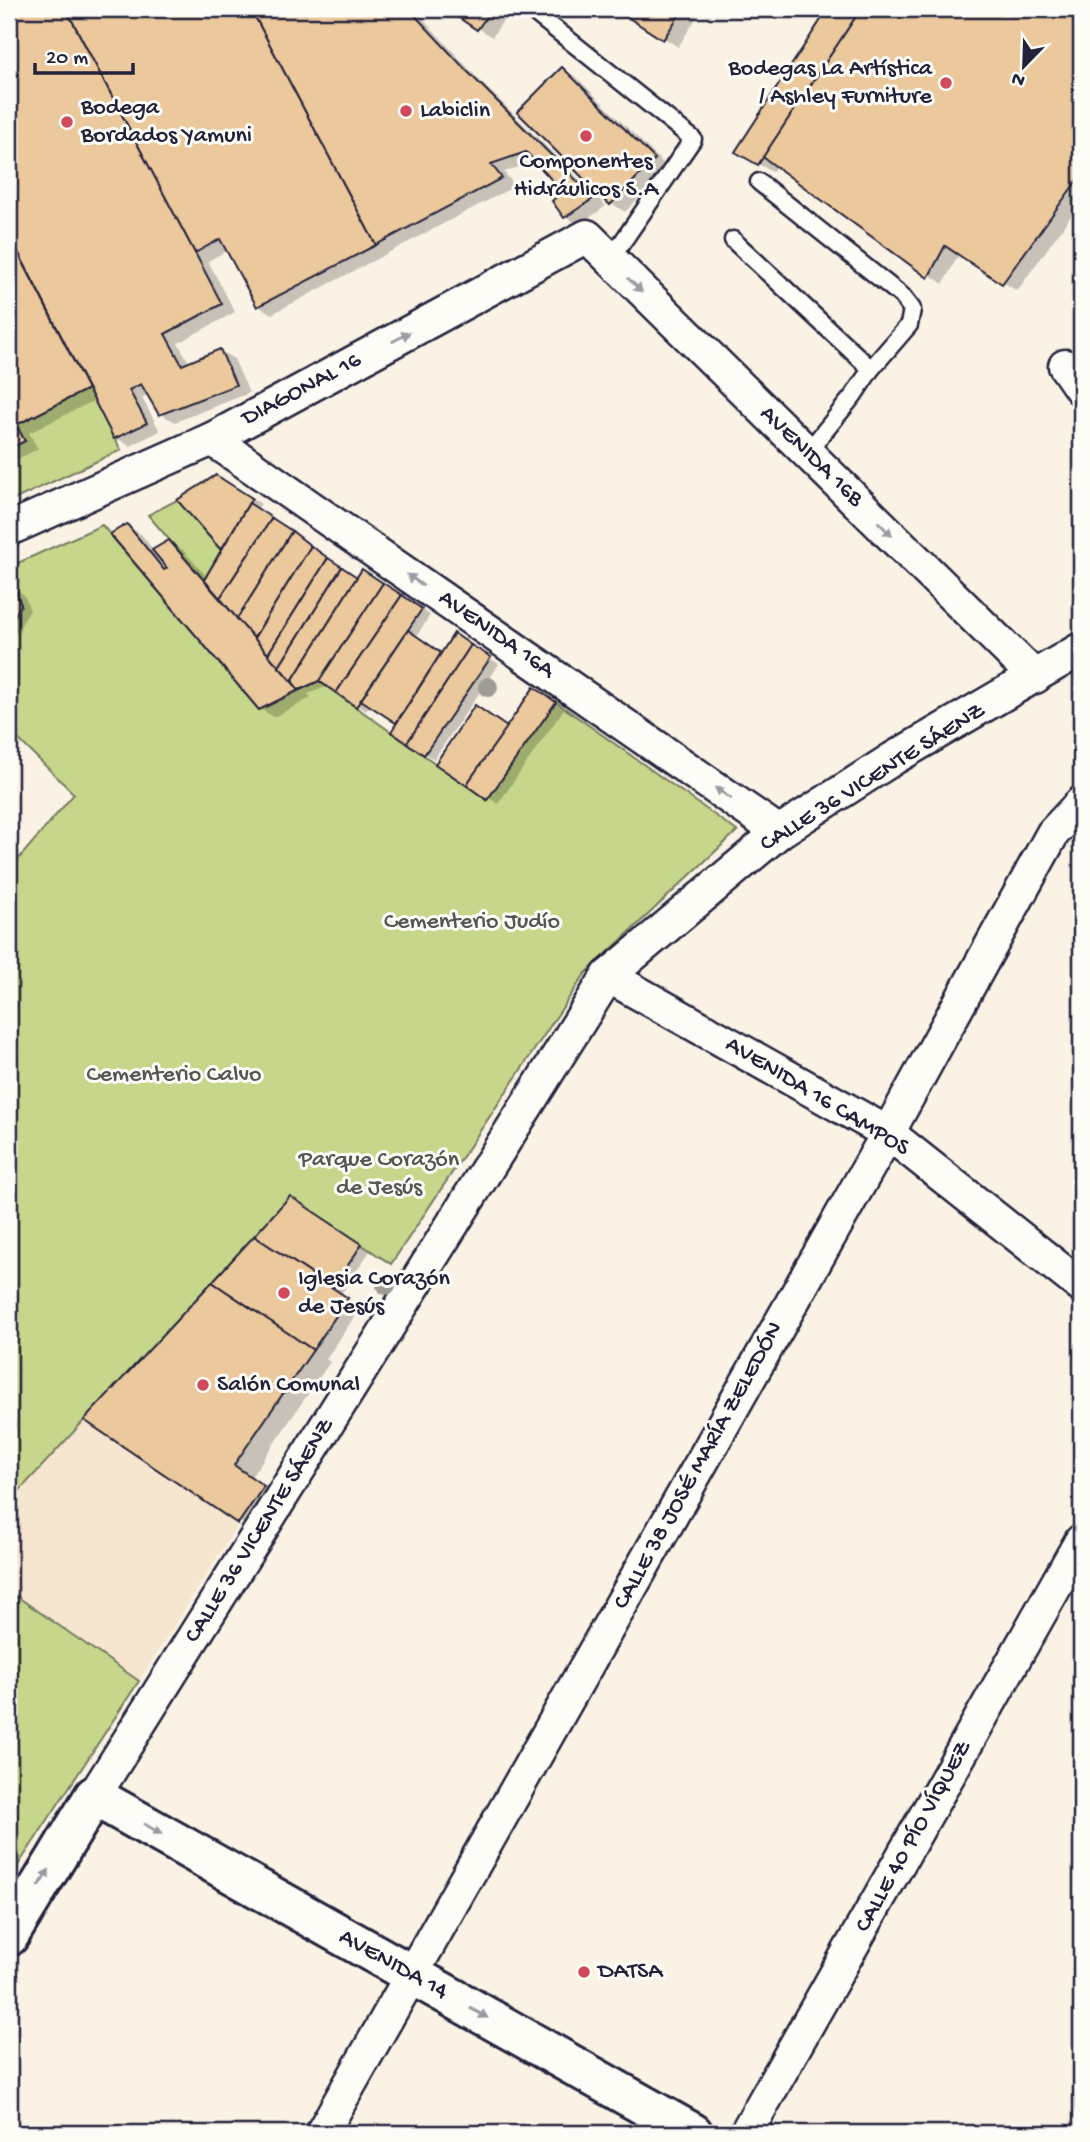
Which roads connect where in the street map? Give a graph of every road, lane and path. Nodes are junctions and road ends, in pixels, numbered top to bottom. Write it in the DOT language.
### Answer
graph roads {
  1 [pos="530,9"];
  2 [pos="759,182"];
  3 [pos="587,236"];
  4 [pos="733,240"];
  5 [pos="610,260"];
  6 [pos="871,369"];
  7 [pos="212,439"];
  8 [pos="807,453"];
  9 [pos="9,529"];
  10 [pos="1081,649"];
  11 [pos="1035,677"];
  12 [pos="1081,803"];
  13 [pos="779,832"];
  14 [pos="608,976"];
  15 [pos="888,1133"];
  16 [pos="1081,1286"];
  17 [pos="1081,1541"];
  18 [pos="94,1796"];
  19 [pos="9,1936"];
  20 [pos="411,1975"];
  21 [pos="322,2133"];
  22 [pos="693,2133"];
  23 [pos="746,2133"];
  1 -- 5 [label="lane"];
  2 -- 6 [label="lane"];
  3 -- 5 [label="street, AVENIDA 16B"];
  7 -- 3 [label="street, DIAGONAL 16, one-way"];
  4 -- 6 [label="lane"];
  5 -- 8 [label="street, AVENIDA 16B, one-way"];
  6 -- 8 [label="lane"];
  7 -- 9 [label="street, DIAGONAL 16"];
  13 -- 7 [label="street, AVENIDA 16A, one-way"];
  8 -- 11 [label="street, AVENIDA 16B, one-way"];
  10 -- 11 [label="street, CALLE 36 VICENTE SÁENZ"];
  11 -- 13 [label="street, CALLE 36 VICENTE SÁENZ"];
  12 -- 15 [label="street, CALLE 38 JOSÉ MARÍA ZELEDÓN"];
  13 -- 14 [label="street, CALLE 36 VICENTE SÁENZ"];
  14 -- 15 [label="street, AVENIDA 16 CAMPOS"];
  14 -- 18 [label="street, CALLE 36 VICENTE SÁENZ"];
  15 -- 16 [label="street, AVENIDA 16 CAMPOS"];
  15 -- 20 [label="street, CALLE 38 JOSÉ MARÍA ZELEDÓN"];
  17 -- 23 [label="street, CALLE 40 PÍO VÍQUEZ"];
  19 -- 18 [label="street, CALLE 36 VICENTE SÁENZ, one-way"];
  18 -- 20 [label="street, AVENIDA 14, one-way"];
  20 -- 21 [label="street, CALLE 38 JOSÉ MARÍA ZELEDÓN"];
  20 -- 22 [label="street, AVENIDA 14, one-way"];
}
